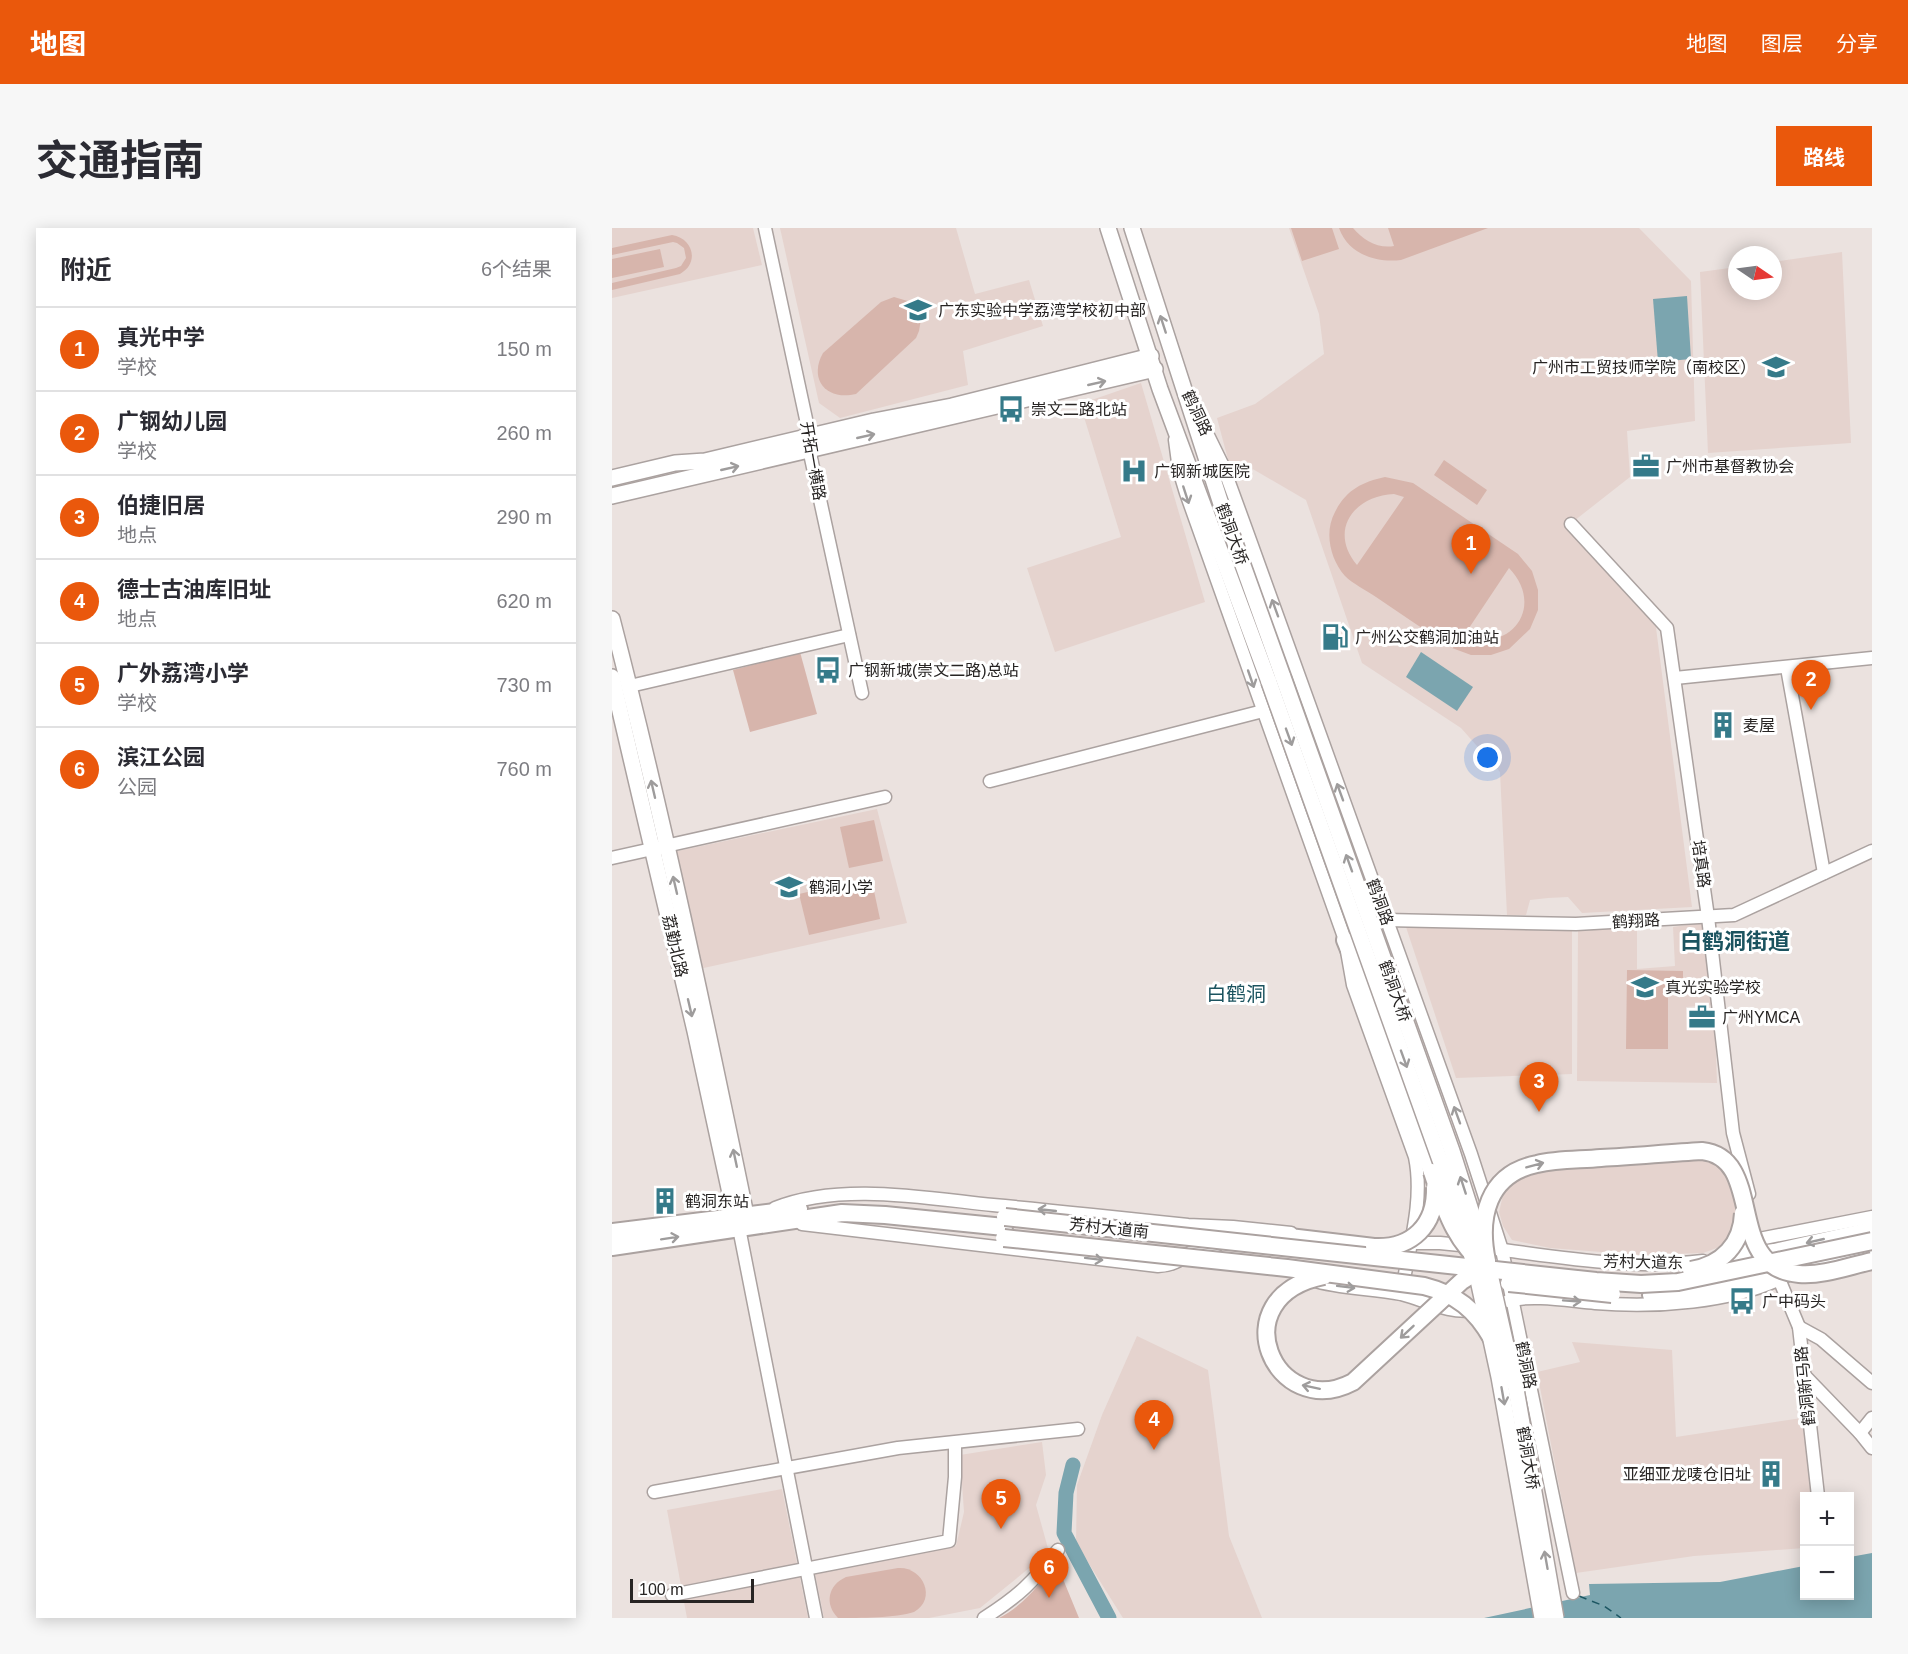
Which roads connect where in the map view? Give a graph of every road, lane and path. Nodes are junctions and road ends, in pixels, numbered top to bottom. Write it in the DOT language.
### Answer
graph roads {
  1 [pos="765,228"];
  2 [pos="1108,228"];
  3 [pos="1132,228"];
  4 [pos="1153,362"];
  5 [pos="1181,379"];
  6 [pos="1172,417"];
  7 [pos="808,442"];
  8 [pos="675,464"];
  9 [pos="616,475"];
  10 [pos="675,481"];
  11 [pos="612,496"];
  12 [pos="612,507"];
  13 [pos="1571,524"];
  14 [pos="612,619"];
  15 [pos="849,635"];
  16 [pos="1872,658"];
  17 [pos="1787,668"];
  18 [pos="612,677"];
  19 [pos="1675,678"];
  20 [pos="1276,680"];
  21 [pos="630,686"];
  22 [pos="862,693"];
  23 [pos="1263,711"];
  24 [pos="990,781"];
  25 [pos="885,797"];
  26 [pos="659,847"];
  27 [pos="1872,850"];
  28 [pos="612,858"];
  29 [pos="1824,873"];
  30 [pos="1377,895"];
  31 [pos="1335,914"];
  32 [pos="1708,917"];
  33 [pos="1386,920"];
  34 [pos="1345,940"];
  35 [pos="1432,1172"];
  36 [pos="1740,1188"];
  37 [pos="1872,1217"];
  38 [pos="746,1218"];
  39 [pos="786,1222"];
  40 [pos="1004,1227"];
  41 [pos="1872,1228"];
  42 [pos="1182,1230"];
  43 [pos="612,1232"];
  44 [pos="1759,1239"];
  45 [pos="1872,1241"];
  46 [pos="1411,1243"];
  47 [pos="612,1247"];
  48 [pos="1193,1250"];
  49 [pos="1502,1250"];
  50 [pos="1872,1251"];
  51 [pos="1487,1261"];
  52 [pos="1701,1261"];
  53 [pos="1872,1262"];
  54 [pos="1456,1266"];
  55 [pos="1802,1267"];
  56 [pos="1506,1271"];
  57 [pos="1336,1274"];
  58 [pos="1779,1279"];
  59 [pos="1537,1286"];
  60 [pos="1401,1294"];
  61 [pos="1513,1299"];
  62 [pos="1799,1327"];
  63 [pos="1492,1339"];
  64 [pos="1803,1374"];
  65 [pos="1872,1383"];
  66 [pos="1872,1418"];
  67 [pos="1078,1429"];
  68 [pos="1860,1433"];
  69 [pos="955,1443"];
  70 [pos="1872,1448"];
  71 [pos="786,1468"];
  72 [pos="654,1492"];
  73 [pos="1817,1492"];
  74 [pos="1058,1550"];
  75 [pos="807,1569"];
  76 [pos="1573,1593"];
  77 [pos="672,1595"];
  78 [pos="816,1618"];
  79 [pos="984,1618"];
  80 [pos="1542,1618"];
  81 [pos="1556,1618"];
  1 -- 7 [label="street, 开拓一横路"];
  2 -- 4 [label="main road, 鹤洞路"];
  5 -- 3 [label="main road, 鹤洞路, one-way"];
  4 -- 6 [label="main road, 鹤洞路"];
  4 -- 7 [label="main road"];
  5 -- 20 [label="main road, 鹤洞大桥"];
  30 -- 5 [label="street, 鹤洞路, one-way"];
  6 -- 20 [label="main road, 鹤洞大桥"];
  6 -- 23 [label="street, 鹤洞路, one-way"];
  7 -- 8 [label="main road"];
  10 -- 7 [label="main road, one-way"];
  7 -- 15 [label="street, 开拓一横路"];
  8 -- 9 [label="main road"];
  8 -- 10 [label="main road"];
  10 -- 11 [label="main road"];
  10 -- 12 [label="main road"];
  13 -- 19 [label="street, 培真路"];
  14 -- 21 [label="main road, 荔勤北路"];
  15 -- 21 [label="street"];
  15 -- 22 [label="street, 开拓一横路"];
  16 -- 17 [label="street"];
  17 -- 19 [label="street"];
  17 -- 29 [label="street"];
  18 -- 26 [label="main road, 荔勤北路"];
  19 -- 32 [label="street, 培真路"];
  51 -- 20 [label="main road, 鹤洞大桥, one-way, bridge"];
  20 -- 63 [label="main road, 鹤洞大桥, one-way, bridge"];
  26 -- 21 [label="main road, 荔勤北路, one-way"];
  23 -- 24 [label="street"];
  23 -- 31 [label="street, 鹤洞路"];
  25 -- 26 [label="street"];
  26 -- 28 [label="street"];
  26 -- 38 [label="main road, 荔勤北路"];
  27 -- 29 [label="street, 鹤翔路"];
  29 -- 32 [label="street, 鹤翔路"];
  30 -- 31 [label="street"];
  30 -- 33 [label="street, 鹤洞路"];
  31 -- 34 [label="street, 鹤洞路"];
  32 -- 33 [label="street, 鹤翔路"];
  32 -- 44 [label="street, 培真路"];
  49 -- 33 [label="street, 鹤洞路, one-way"];
  34 -- 35 [label="highway"];
  34 -- 46 [label="street, 鹤洞路"];
  35 -- 42 [label="highway, bridge"];
  35 -- 59 [label="highway, bridge"];
  51 -- 36 [label="highway, one-way, bridge"];
  36 -- 53 [label="highway, bridge"];
  36 -- 54 [label="highway, bridge"];
  37 -- 44 [label="street"];
  38 -- 39 [label="highway, 芳村大道南"];
  38 -- 40 [label="highway, 芳村大道南"];
  42 -- 38 [label="street, 芳村大道南, one-way"];
  38 -- 43 [label="highway, 芳村大道南"];
  47 -- 38 [label="highway, 芳村大道南, one-way"];
  38 -- 71 [label="street"];
  39 -- 40 [label="highway, 芳村大道南"];
  39 -- 48 [label="street, 芳村大道南, one-way"];
  40 -- 42 [label="highway, 芳村大道南, bridge"];
  40 -- 57 [label="highway, bridge"];
  40 -- 59 [label="highway, 芳村大道南, bridge"];
  41 -- 52 [label="street, 芳村大道东, one-way"];
  42 -- 46 [label="street, 芳村大道南"];
  42 -- 48 [label="street"];
  42 -- 54 [label="highway, 芳村大道南, bridge"];
  44 -- 52 [label="street"];
  45 -- 56 [label="highway, 芳村大道东, bridge"];
  46 -- 49 [label="street, 芳村大道东"];
  46 -- 60 [label="street, 鹤洞路"];
  48 -- 60 [label="street, 芳村大道南, one-way"];
  49 -- 52 [label="street, 芳村大道东"];
  49 -- 61 [label="street, 鹤洞路"];
  50 -- 55 [label="highway, 芳村大道东"];
  81 -- 51 [label="main road, 鹤洞大桥, one-way, bridge"];
  54 -- 56 [label="highway, 芳村大道东, bridge"];
  55 -- 58 [label="street, 芳村大道东"];
  55 -- 59 [label="highway, 芳村大道东, bridge"];
  56 -- 57 [label="highway, one-way, bridge"];
  57 -- 63 [label="highway, bridge"];
  61 -- 58 [label="street, 芳村大道东, one-way"];
  58 -- 62 [label="street, 鹤洞新马路"];
  60 -- 61 [label="street, 芳村大道东"];
  61 -- 76 [label="street, 鹤洞路"];
  62 -- 64 [label="street, 鹤洞新马路"];
  62 -- 65 [label="street"];
  63 -- 80 [label="main road, 鹤洞大桥, one-way, bridge"];
  64 -- 68 [label="street"];
  64 -- 73 [label="street, 鹤洞新马路"];
  66 -- 68 [label="street"];
  67 -- 69 [label="street"];
  68 -- 70 [label="street"];
  69 -- 71 [label="street"];
  69 -- 75 [label="street"];
  71 -- 72 [label="street"];
  71 -- 75 [label="street"];
  74 -- 79 [label="street"];
  75 -- 77 [label="street"];
  75 -- 78 [label="street"];
}
